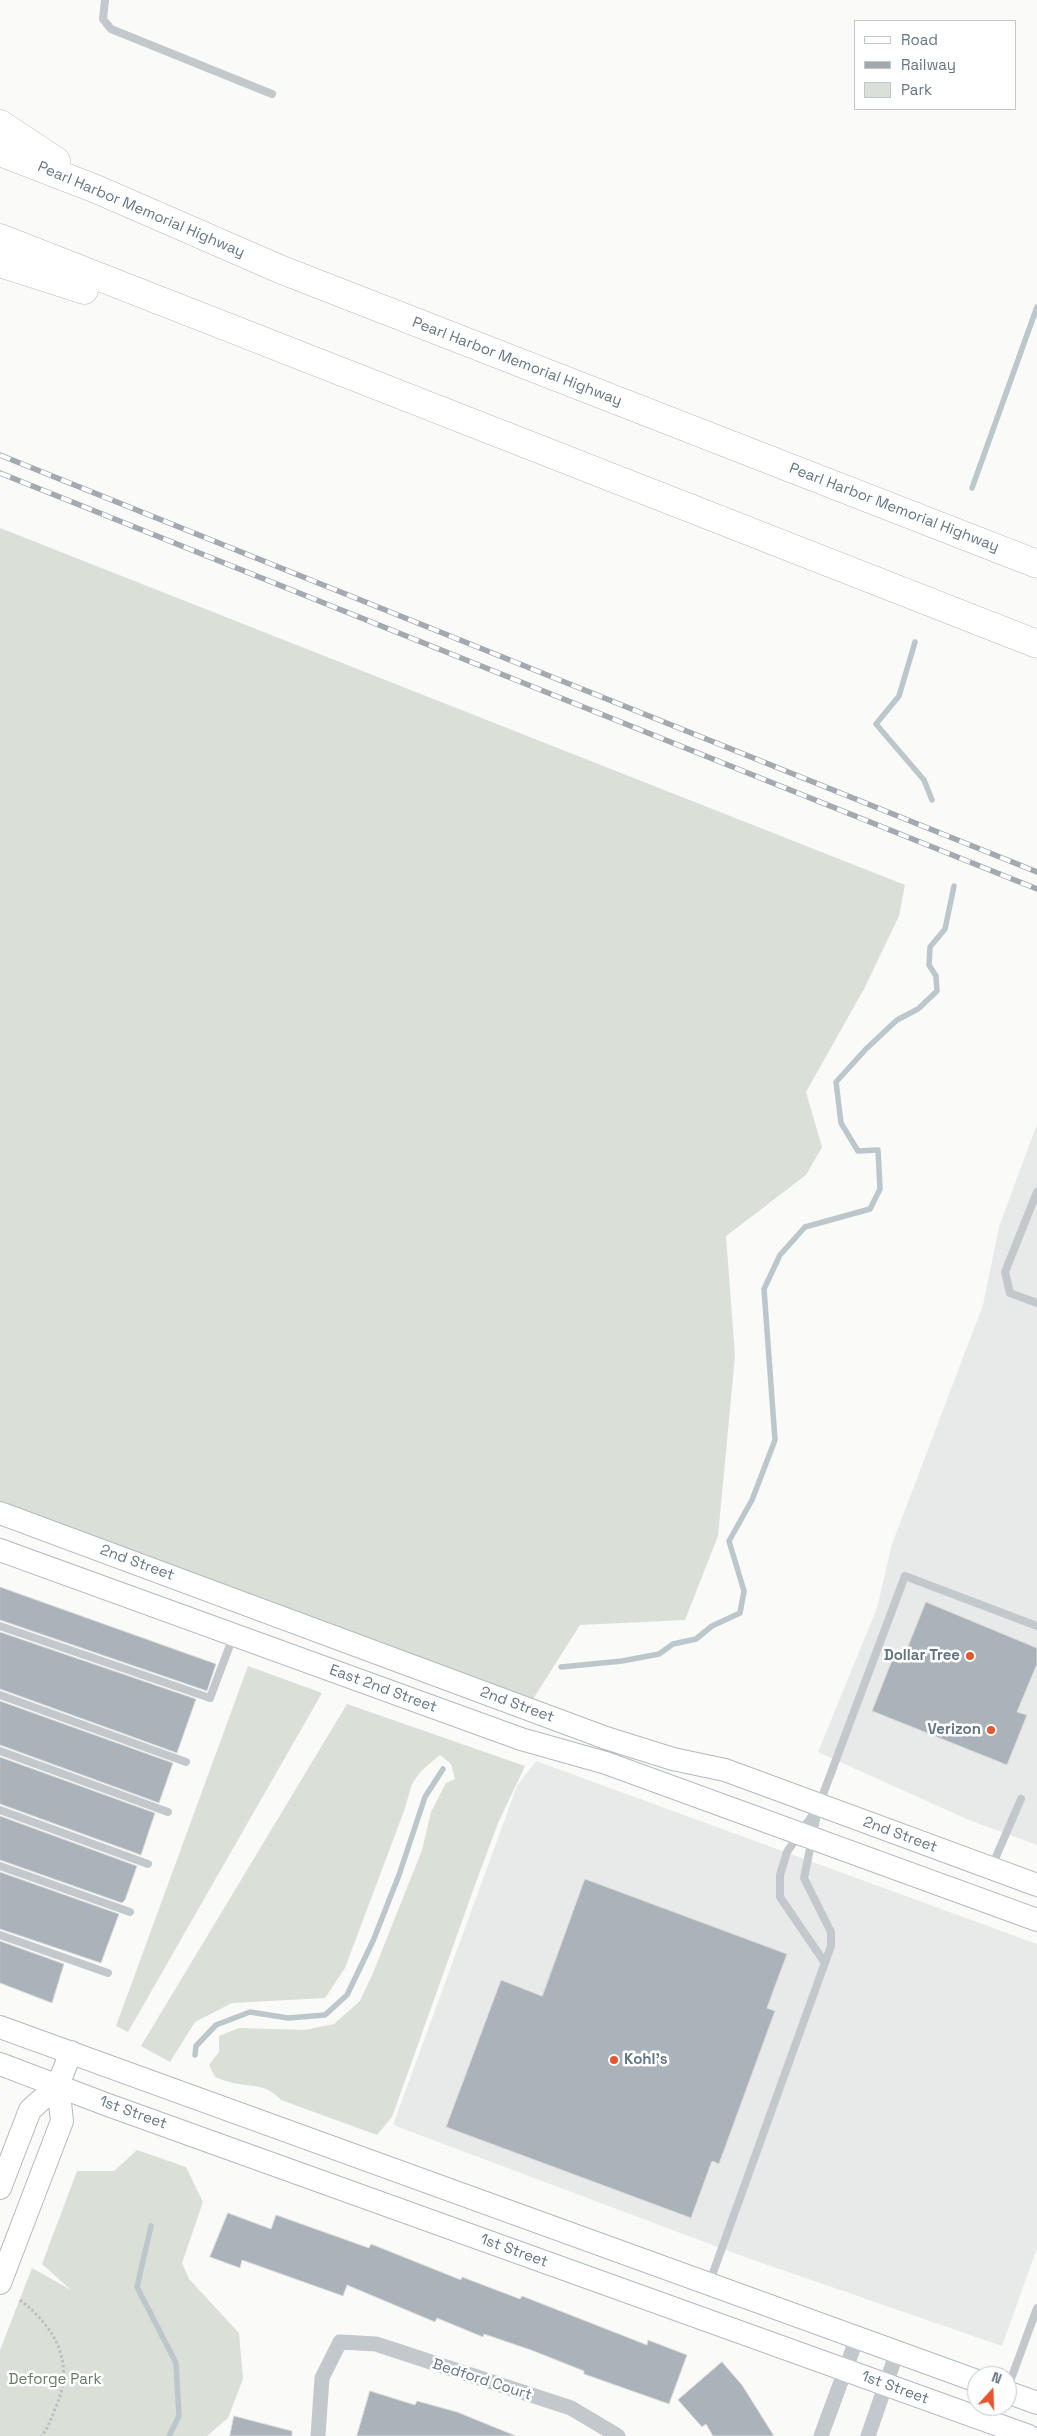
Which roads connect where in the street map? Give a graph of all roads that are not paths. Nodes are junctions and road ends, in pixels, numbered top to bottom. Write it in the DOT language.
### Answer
graph roads {
  1 [pos="105,0"];
  2 [pos="272,94"];
  3 [pos="0,124"];
  4 [pos="0,152"];
  5 [pos="96,188"];
  6 [pos="0,238"];
  7 [pos="0,263"];
  8 [pos="308,360"];
  9 [pos="1037,564"];
  10 [pos="1037,644"];
  11 [pos="1037,1192"];
  12 [pos="1037,1303"];
  13 [pos="0,1513"];
  14 [pos="0,1550"];
  15 [pos="0,1626"];
  16 [pos="1037,1626"];
  17 [pos="233,1635"];
  18 [pos="0,1695"];
  19 [pos="0,1751"];
  20 [pos="186,1762"];
  21 [pos="1021,1799"];
  22 [pos="819,1805"];
  23 [pos="0,1810"];
  24 [pos="168,1812"];
  25 [pos="807,1836"];
  26 [pos="148,1864"];
  27 [pos="0,1866"];
  28 [pos="991,1868"];
  29 [pos="1037,1885"];
  30 [pos="130,1912"];
  31 [pos="1037,1920"];
  32 [pos="0,1935"];
  33 [pos="825,1963"];
  34 [pos="108,1973"];
  35 [pos="0,2027"];
  36 [pos="70,2052"];
  37 [pos="0,2064"];
  38 [pos="58,2085"];
  39 [pos="0,2188"];
  40 [pos="0,2283"];
  41 [pos="709,2284"];
  42 [pos="1037,2308"];
  43 [pos="1035,2319"];
  44 [pos="857,2338"];
  45 [pos="897,2352"];
  46 [pos="1017,2366"];
  47 [pos="845,2370"];
  48 [pos="967,2377"];
  49 [pos="886,2385"];
  50 [pos="1017,2395"];
  51 [pos="1037,2403"];
  52 [pos="318,2436"];
  53 [pos="618,2436"];
  54 [pos="821,2436"];
  55 [pos="868,2436"];
  56 [pos="1029,2436"];
  1 -- 2 [label="lane"];
  3 -- 5 [label="highway"];
  4 -- 5 [label="highway, Pearl Harbor Memorial Highway"];
  5 -- 9 [label="highway, Pearl Harbor Memorial Highway"];
  6 -- 8 [label="highway"];
  7 -- 8 [label="highway"];
  8 -- 10 [label="highway"];
  11 -- 12 [label="lane"];
  13 -- 22 [label="street, 2nd Street"];
  14 -- 17 [label="street, East 2nd Street"];
  15 -- 17 [label="lane"];
  16 -- 22 [label="lane"];
  17 -- 25 [label="street, East 2nd Street"];
  18 -- 20 [label="lane"];
  19 -- 24 [label="lane"];
  21 -- 28 [label="lane"];
  22 -- 25 [label="lane"];
  22 -- 25 [label="lane"];
  22 -- 28 [label="street, 2nd Street"];
  23 -- 26 [label="lane"];
  25 -- 31 [label="street"];
  25 -- 33 [label="lane"];
  25 -- 33 [label="lane"];
  27 -- 30 [label="lane"];
  28 -- 29 [label="street, 2nd Street"];
  32 -- 34 [label="lane"];
  33 -- 41 [label="lane"];
  35 -- 36 [label="street"];
  36 -- 38 [label="street"];
  36 -- 41 [label="street"];
  37 -- 38 [label="street, 1st Street"];
  38 -- 39 [label="street"];
  38 -- 40 [label="street"];
  38 -- 47 [label="street, 1st Street"];
  41 -- 44 [label="street"];
  42 -- 43 [label="lane"];
  43 -- 46 [label="lane"];
  44 -- 45 [label="street"];
  44 -- 47 [label="street"];
  45 -- 48 [label="street"];
  45 -- 49 [label="street"];
  47 -- 49 [label="street, 1st Street"];
  47 -- 54 [label="street"];
  49 -- 55 [label="street"];
  49 -- 56 [label="street, 1st Street"];
  50 -- 51 [label="street"];
  52 -- 53 [label="street, Bedford Court"];
}
